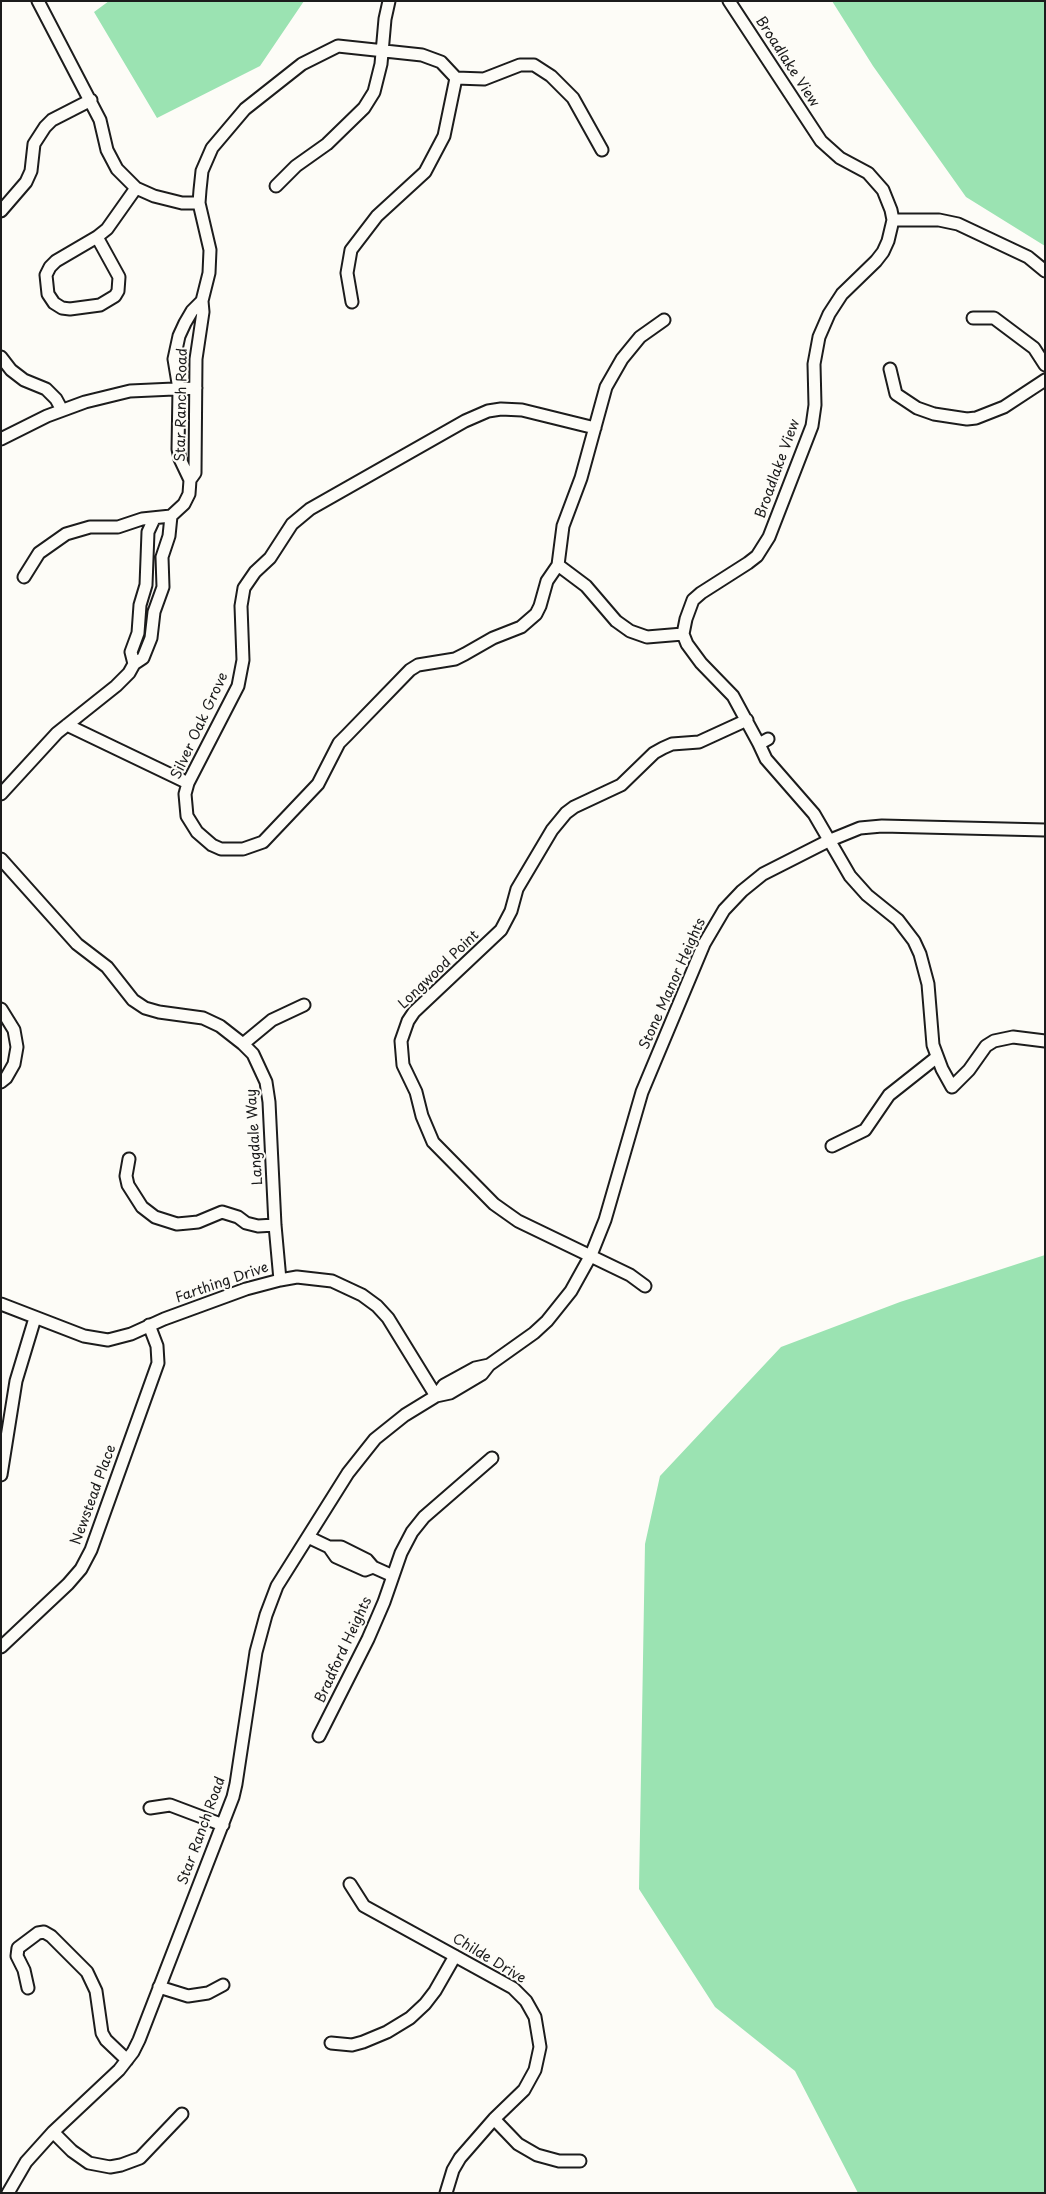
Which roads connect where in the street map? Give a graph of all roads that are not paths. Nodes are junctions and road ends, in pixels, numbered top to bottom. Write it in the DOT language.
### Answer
graph roads {
  1 [pos="38,1"];
  2 [pos="389,1"];
  3 [pos="729,1"];
  4 [pos="382,50"];
  5 [pos="456,78"];
  6 [pos="91,100"];
  7 [pos="602,150"];
  8 [pos="276,186"];
  9 [pos="136,188"];
  10 [pos="200,203"];
  11 [pos="1,211"];
  12 [pos="893,220"];
  13 [pos="97,238"];
  14 [pos="1045,271"];
  15 [pos="202,300"];
  16 [pos="352,302"];
  17 [pos="973,318"];
  18 [pos="664,320"];
  19 [pos="1,357"];
  20 [pos="1045,364"];
  21 [pos="890,369"];
  22 [pos="1045,380"];
  23 [pos="196,388"];
  24 [pos="178,389"];
  25 [pos="62,410"];
  26 [pos="595,428"];
  27 [pos="1,439"];
  28 [pos="190,480"];
  29 [pos="171,516"];
  30 [pos="154,519"];
  31 [pos="146,556"];
  32 [pos="162,557"];
  33 [pos="558,565"];
  34 [pos="24,577"];
  35 [pos="683,634"];
  36 [pos="134,664"];
  37 [pos="747,720"];
  38 [pos="67,726"];
  39 [pos="188,783"];
  40 [pos="1,794"];
  41 [pos="1045,830"];
  42 [pos="828,841"];
  43 [pos="1,859"];
  44 [pos="304,1004"];
  45 [pos="1,1009"];
  46 [pos="1045,1041"];
  47 [pos="243,1044"];
  48 [pos="937,1056"];
  49 [pos="1,1082"];
  50 [pos="832,1146"];
  51 [pos="129,1160"];
  52 [pos="275,1225"];
  53 [pos="591,1255"];
  54 [pos="280,1280"];
  55 [pos="645,1286"];
  56 [pos="1,1304"];
  57 [pos="35,1318"];
  58 [pos="149,1325"];
  59 [pos="436,1396"];
  60 [pos="492,1458"];
  61 [pos="1,1475"];
  62 [pos="308,1537"];
  63 [pos="393,1576"];
  64 [pos="1,1647"];
  65 [pos="320,1736"];
  66 [pos="150,1808"];
  67 [pos="223,1825"];
  68 [pos="350,1884"];
  69 [pos="454,1956"];
  70 [pos="223,1985"];
  71 [pos="159,1987"];
  72 [pos="28,1988"];
  73 [pos="331,2043"];
  74 [pos="127,2060"];
  75 [pos="182,2114"];
  76 [pos="494,2119"];
  77 [pos="53,2132"];
  78 [pos="580,2161"];
  79 [pos="8,2193"];
  80 [pos="446,2193"];
  1 -- 6 [label="street"];
  2 -- 4 [label="street"];
  3 -- 12 [label="street, Broadlake View"];
  4 -- 5 [label="street, Star Ranch Road"];
  4 -- 8 [label="street"];
  4 -- 10 [label="street, Star Ranch Road"];
  5 -- 7 [label="street"];
  5 -- 16 [label="street"];
  6 -- 9 [label="street"];
  6 -- 11 [label="street"];
  9 -- 10 [label="street"];
  9 -- 13 [label="street"];
  10 -- 15 [label="street, Star Ranch Road"];
  12 -- 14 [label="street"];
  12 -- 35 [label="street, Broadlake View"];
  13 -- 13 [label="street"];
  15 -- 23 [label="street, Star Ranch Road"];
  15 -- 24 [label="street, Star Ranch Road"];
  17 -- 20 [label="street"];
  18 -- 26 [label="street, Silver Oak Grove"];
  19 -- 25 [label="street"];
  21 -- 22 [label="street"];
  23 -- 24 [label="street"];
  23 -- 28 [label="street, Star Ranch Road"];
  24 -- 25 [label="street"];
  24 -- 28 [label="street, Star Ranch Road"];
  25 -- 27 [label="street"];
  26 -- 33 [label="street, Silver Oak Grove"];
  26 -- 39 [label="street, Silver Oak Grove"];
  28 -- 29 [label="street, Star Ranch Road"];
  29 -- 30 [label="street"];
  29 -- 32 [label="street"];
  30 -- 31 [label="street"];
  30 -- 34 [label="street"];
  31 -- 32 [label="street"];
  31 -- 36 [label="street"];
  32 -- 36 [label="street"];
  33 -- 35 [label="street"];
  33 -- 39 [label="street, Silver Oak Grove"];
  35 -- 37 [label="street"];
  36 -- 38 [label="street"];
  37 -- 42 [label="street"];
  37 -- 53 [label="street, Longwood Point"];
  38 -- 39 [label="street"];
  38 -- 40 [label="street"];
  41 -- 42 [label="street, Stone Manor Heights"];
  42 -- 48 [label="street"];
  42 -- 53 [label="street, Stone Manor Heights"];
  43 -- 47 [label="street, Langdale Way"];
  44 -- 47 [label="street"];
  45 -- 49 [label="street"];
  46 -- 48 [label="street"];
  47 -- 52 [label="street, Langdale Way"];
  48 -- 50 [label="street"];
  51 -- 52 [label="street"];
  52 -- 54 [label="street, Langdale Way"];
  53 -- 55 [label="street, Longwood Point"];
  53 -- 59 [label="street, Stone Manor Heights"];
  54 -- 58 [label="street, Farthing Drive"];
  54 -- 59 [label="street, Farthing Drive"];
  56 -- 57 [label="street, Farthing Drive"];
  57 -- 58 [label="street, Farthing Drive"];
  57 -- 61 [label="street"];
  58 -- 64 [label="street, Newstead Place"];
  59 -- 62 [label="street, Star Ranch Road"];
  60 -- 63 [label="street, Bradford Heights"];
  62 -- 63 [label="street"];
  62 -- 67 [label="street, Star Ranch Road"];
  63 -- 65 [label="street, Bradford Heights"];
  66 -- 67 [label="street"];
  67 -- 71 [label="street, Star Ranch Road"];
  68 -- 69 [label="street, Childe Drive"];
  69 -- 73 [label="street"];
  69 -- 76 [label="street, Childe Drive"];
  70 -- 71 [label="street"];
  71 -- 74 [label="street, Star Ranch Road"];
  72 -- 74 [label="street"];
  74 -- 77 [label="street, Star Ranch Road"];
  75 -- 77 [label="street"];
  76 -- 78 [label="street"];
  76 -- 80 [label="street, Childe Drive"];
  77 -- 79 [label="street, Star Ranch Road"];
}
